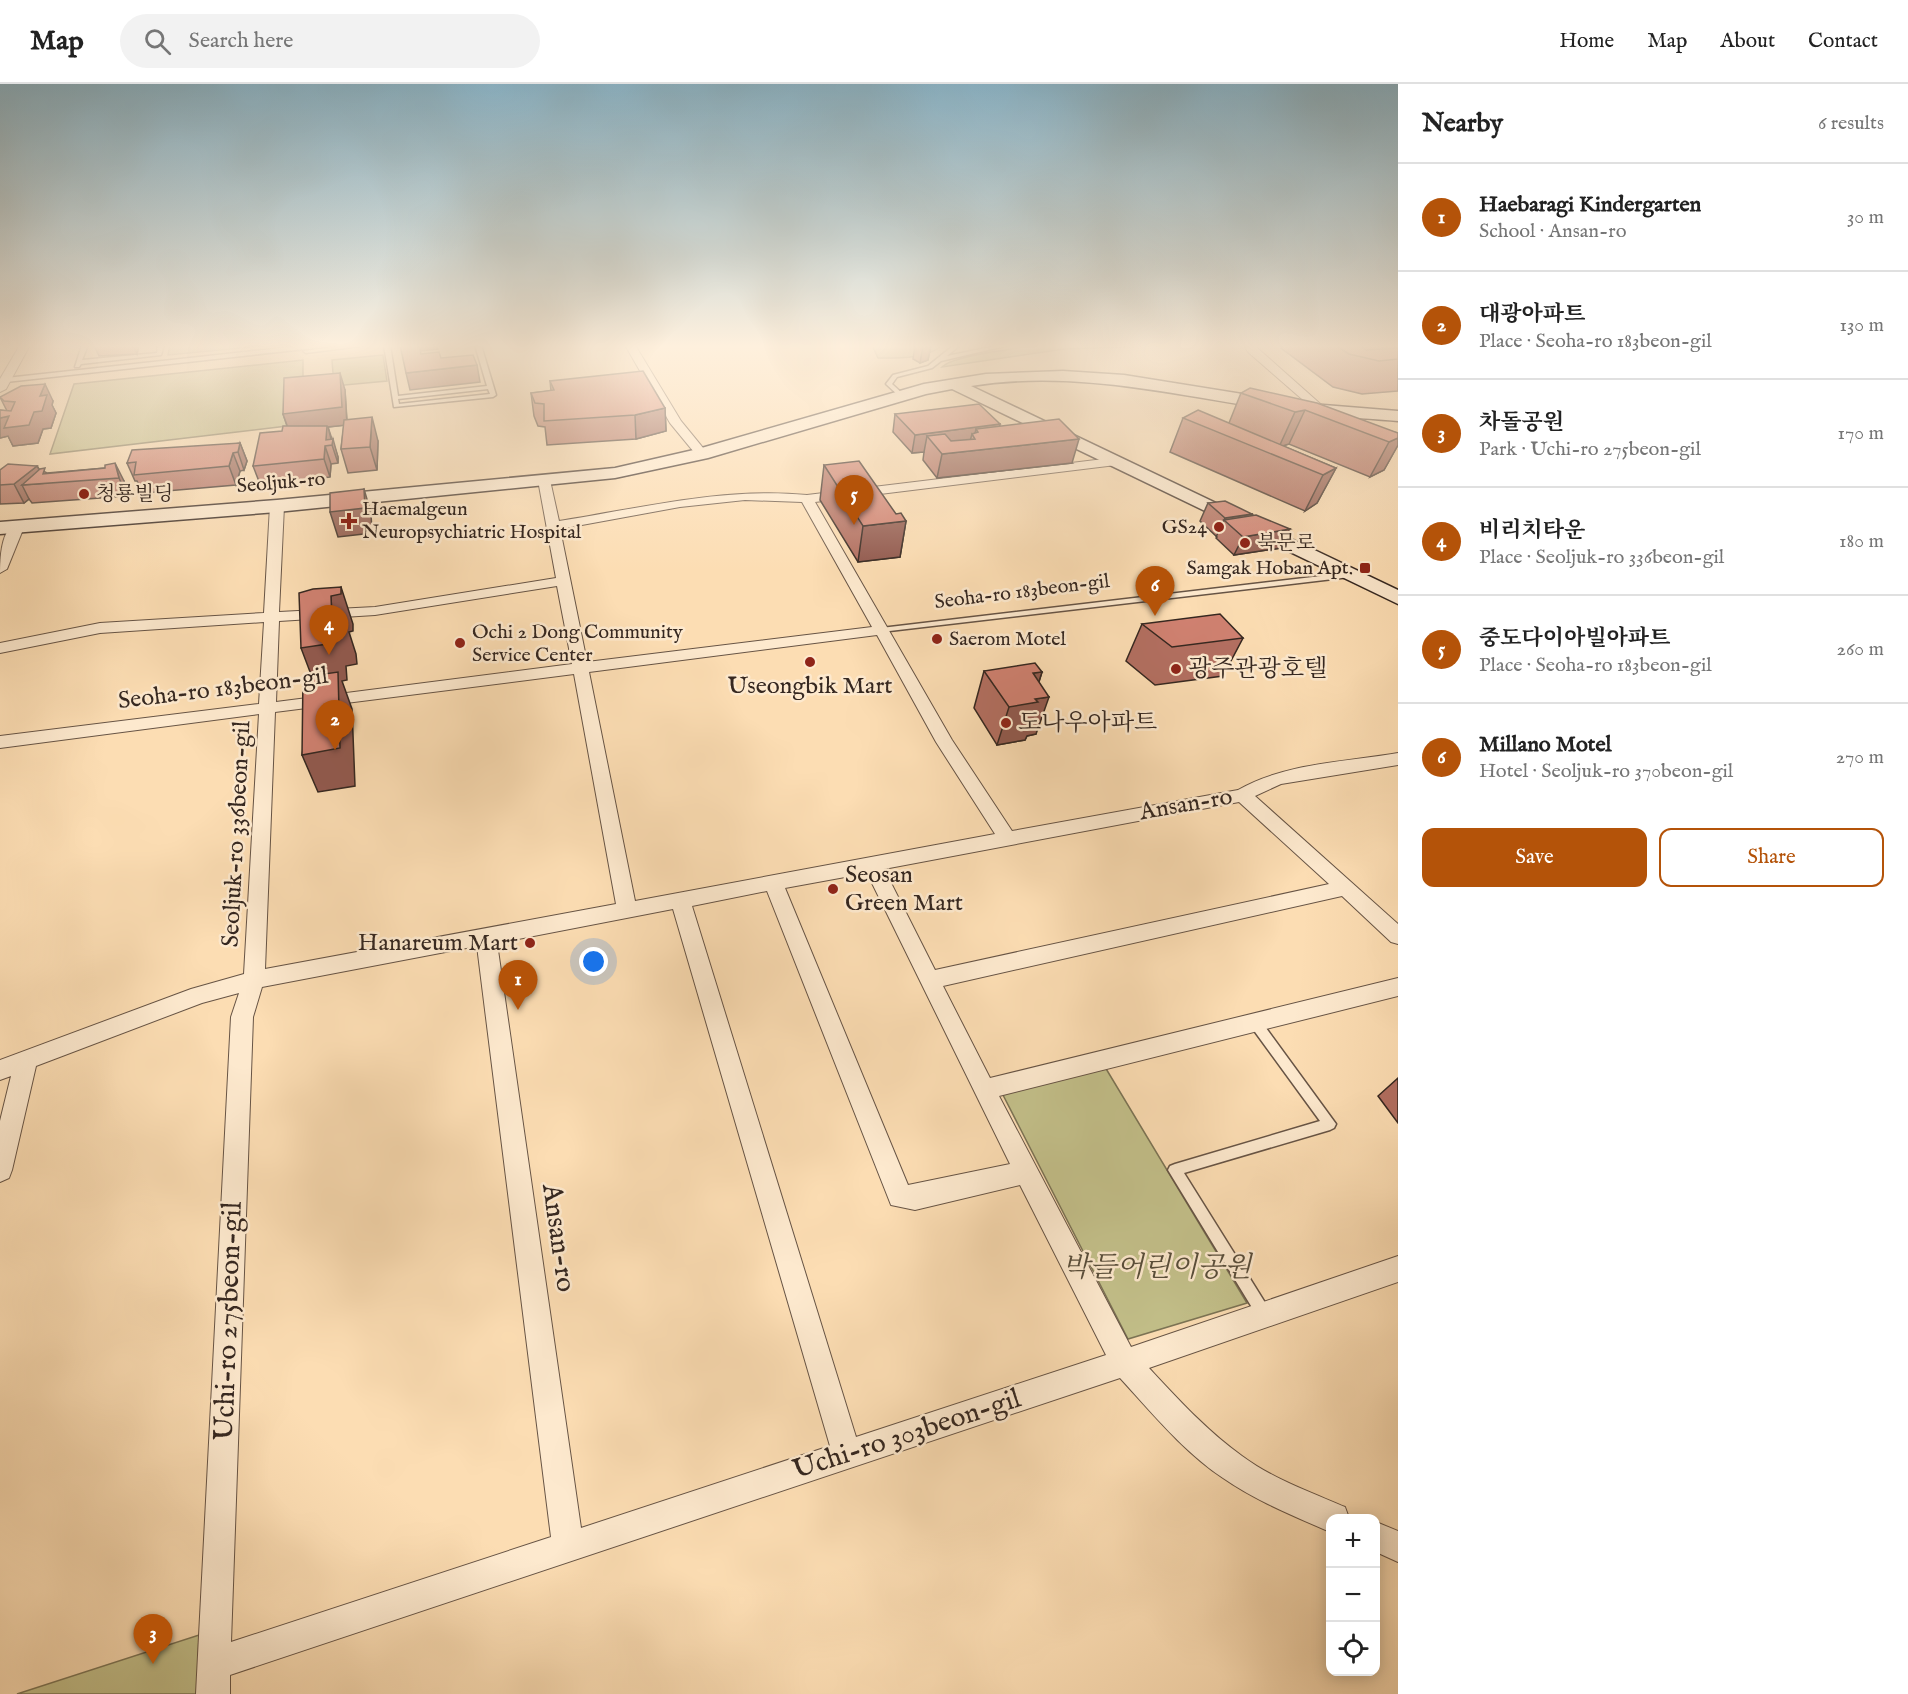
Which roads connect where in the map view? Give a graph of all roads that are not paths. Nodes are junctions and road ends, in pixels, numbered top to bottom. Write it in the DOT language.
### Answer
graph roads {
  1 [pos="674,420"];
  2 [pos="816,420"];
  3 [pos="1027,420"];
  4 [pos="702,454"];
  5 [pos="1112,462"];
  6 [pos="544,480"];
  7 [pos="807,499"];
  8 [pos="277,506"];
  9 [pos="553,526"];
  10 [pos="8,527"];
  11 [pos="0,569"];
  12 [pos="1347,574"];
  13 [pos="564,582"];
  14 [pos="1398,598"];
  15 [pos="272,618"];
  16 [pos="881,630"];
  17 [pos="0,648"];
  18 [pos="580,669"];
  19 [pos="267,708"];
  20 [pos="0,742"];
  21 [pos="1398,759"];
  22 [pos="1243,795"];
  23 [pos="1007,838"];
  24 [pos="872,864"];
  25 [pos="773,882"];
  26 [pos="1346,888"];
  27 [pos="680,899"];
  28 [pos="627,910"];
  29 [pos="1398,936"];
  30 [pos="486,938"];
  31 [pos="254,980"];
  32 [pos="929,980"];
  33 [pos="1398,987"];
  34 [pos="1246,1023"];
  35 [pos="26,1060"];
  36 [pos="0,1070"];
  37 [pos="984,1090"];
  38 [pos="0,1170"];
  39 [pos="1026,1172"];
  40 [pos="1398,1269"];
  41 [pos="1264,1315"];
  42 [pos="1125,1363"];
  43 [pos="847,1454"];
  44 [pos="688,1506"];
  45 [pos="1326,1515"];
  46 [pos="1380,1539"];
  47 [pos="568,1547"];
  48 [pos="1398,1547"];
  49 [pos="214,1679"];
  1 -- 4 [label="street"];
  2 -- 4 [label="main road, Seoljuk-ro"];
  3 -- 5 [label="main road"];
  4 -- 6 [label="main road, Seoljuk-ro"];
  5 -- 7 [label="street"];
  5 -- 12 [label="main road"];
  6 -- 8 [label="main road, Seoljuk-ro"];
  6 -- 9 [label="street"];
  7 -- 9 [label="street"];
  7 -- 16 [label="street"];
  8 -- 10 [label="main road, Seoljuk-ro"];
  8 -- 15 [label="street, Seoljuk-ro 336beon-gil"];
  9 -- 13 [label="street"];
  10 -- 11 [label="street, Seoljuk-ro"];
  12 -- 14 [label="main road"];
  12 -- 16 [label="lane, Seoha-ro 183beon-gil"];
  13 -- 15 [label="street"];
  13 -- 18 [label="street"];
  15 -- 17 [label="street"];
  15 -- 19 [label="street, Seoljuk-ro 336beon-gil"];
  16 -- 18 [label="street, Seoha-ro 183beon-gil"];
  16 -- 23 [label="street"];
  18 -- 19 [label="street, Seoha-ro 183beon-gil"];
  18 -- 28 [label="street"];
  19 -- 20 [label="street, Seoha-ro 183beon-gil"];
  19 -- 31 [label="street, Seoljuk-ro 336beon-gil"];
  21 -- 22 [label="street, Ansan-ro"];
  22 -- 23 [label="street, Ansan-ro"];
  22 -- 26 [label="street"];
  23 -- 24 [label="street, Ansan-ro"];
  24 -- 25 [label="street, Ansan-ro"];
  24 -- 32 [label="street"];
  25 -- 27 [label="street, Ansan-ro"];
  25 -- 39 [label="street"];
  26 -- 29 [label="street"];
  26 -- 32 [label="street"];
  27 -- 28 [label="street, Ansan-ro"];
  27 -- 43 [label="street"];
  28 -- 30 [label="street, Ansan-ro"];
  30 -- 31 [label="street, Ansan-ro"];
  30 -- 47 [label="street, Ansan-ro"];
  31 -- 35 [label="street, Ansan-ro"];
  31 -- 49 [label="street, Uchi-ro 275beon-gil"];
  32 -- 37 [label="street"];
  33 -- 34 [label="street"];
  34 -- 37 [label="street"];
  34 -- 41 [label="lane"];
  35 -- 36 [label="street, Ansan-ro"];
  35 -- 38 [label="street"];
  37 -- 39 [label="street"];
  39 -- 42 [label="street"];
  40 -- 41 [label="street, Uchi-ro 303beon-gil"];
  41 -- 42 [label="street, Uchi-ro 303beon-gil"];
  42 -- 43 [label="street, Uchi-ro 303beon-gil"];
  42 -- 45 [label="street"];
  43 -- 44 [label="street, Uchi-ro 303beon-gil"];
  44 -- 47 [label="street, Uchi-ro 275beon-gil"];
  46 -- 48 [label="street"];
  47 -- 49 [label="street, Uchi-ro 275beon-gil"];
}
